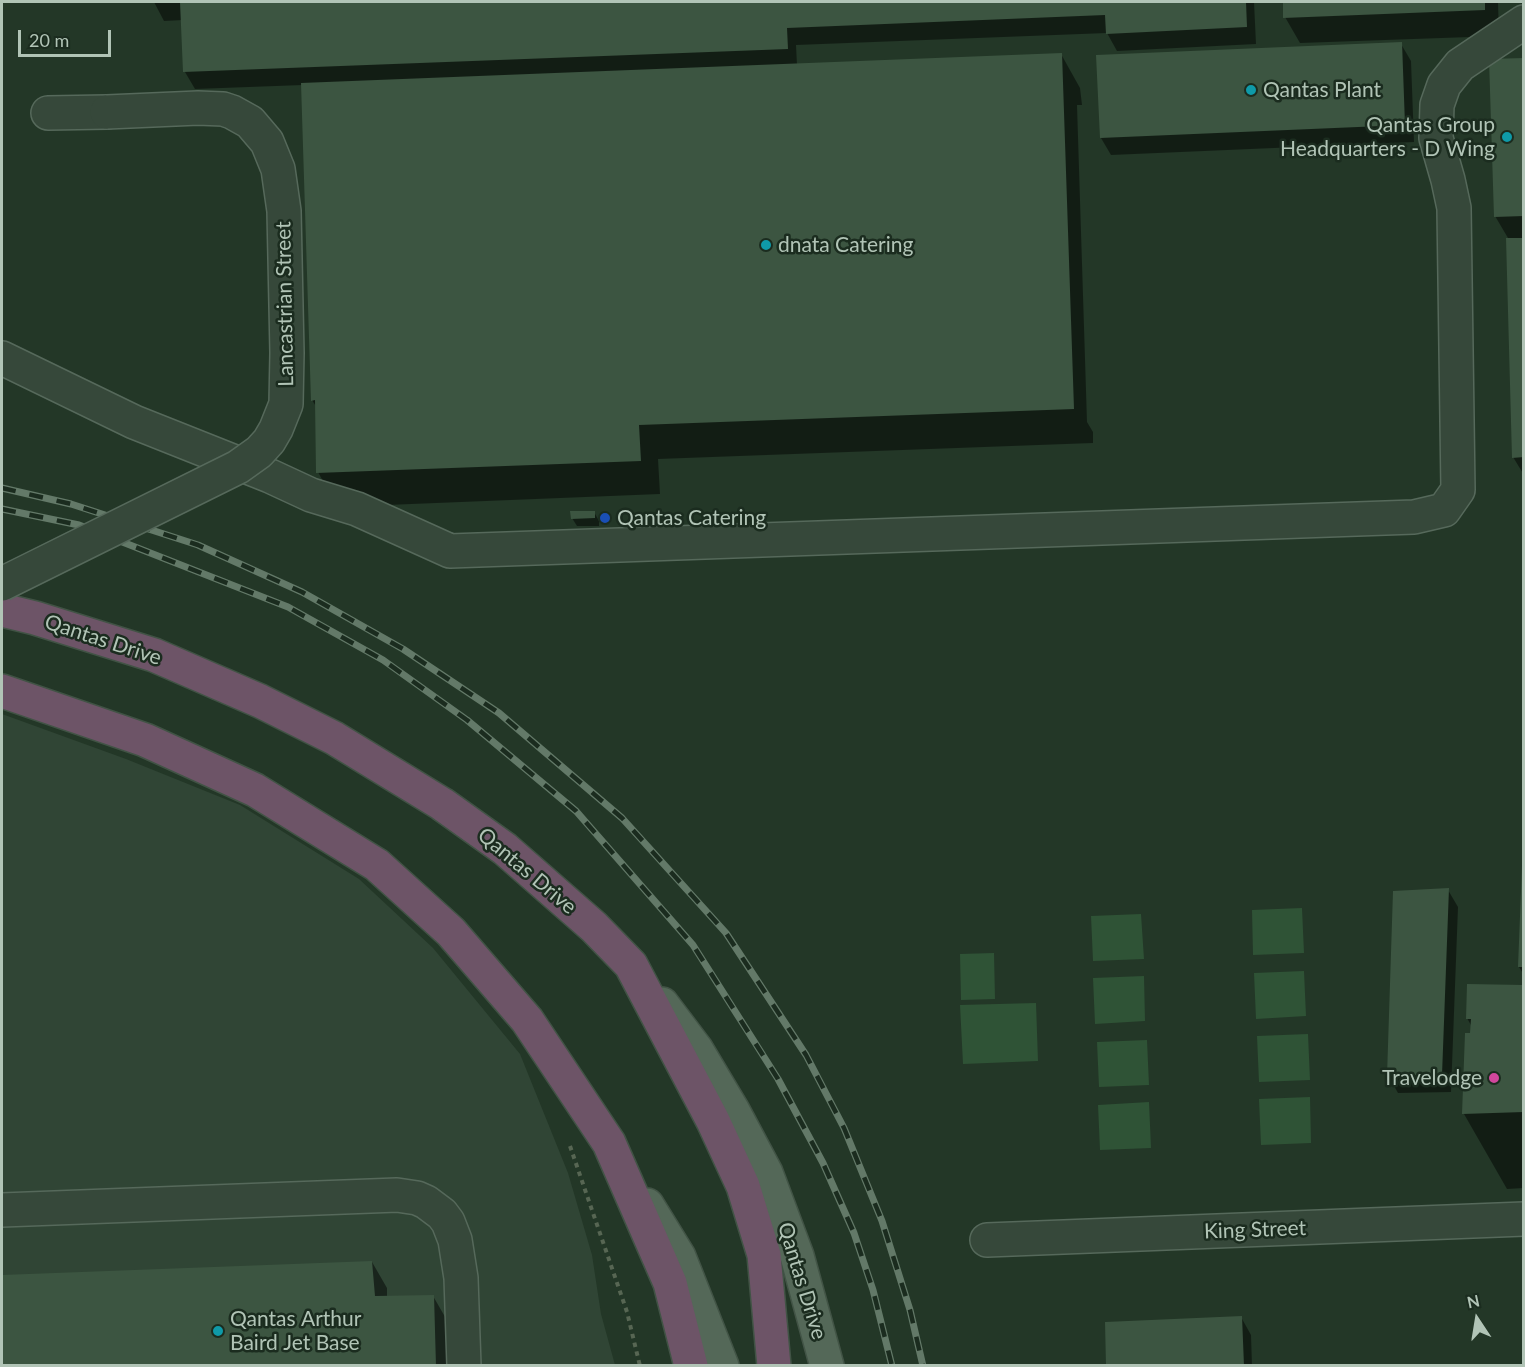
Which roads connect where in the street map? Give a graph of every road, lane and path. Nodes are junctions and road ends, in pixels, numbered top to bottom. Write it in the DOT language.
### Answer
graph roads {
  1 [pos="1524,22"];
  2 [pos="48,113"];
  3 [pos="2,358"];
  4 [pos="2,584"];
  5 [pos="2,610"];
  6 [pos="2,691"];
  7 [pos="631,965"];
  8 [pos="609,1143"];
  9 [pos="569,1144"];
  10 [pos="2,1210"];
  11 [pos="1524,1219"];
  12 [pos="987,1240"];
  13 [pos="464,1365"];
  14 [pos="640,1365"];
  15 [pos="692,1365"];
  16 [pos="722,1365"];
  17 [pos="774,1365"];
  18 [pos="827,1365"];
  1 -- 3 [label="street"];
  2 -- 4 [label="street, Lancastrian Street, bridge"];
  5 -- 7 [label="highway, Qantas Drive"];
  6 -- 8 [label="highway"];
  7 -- 17 [label="highway"];
  7 -- 18 [label="main road, Qantas Drive"];
  8 -- 15 [label="highway"];
  8 -- 16 [label="main road"];
  9 -- 14 [label="path"];
  10 -- 13 [label="street"];
  11 -- 12 [label="street, King Street"];
}
